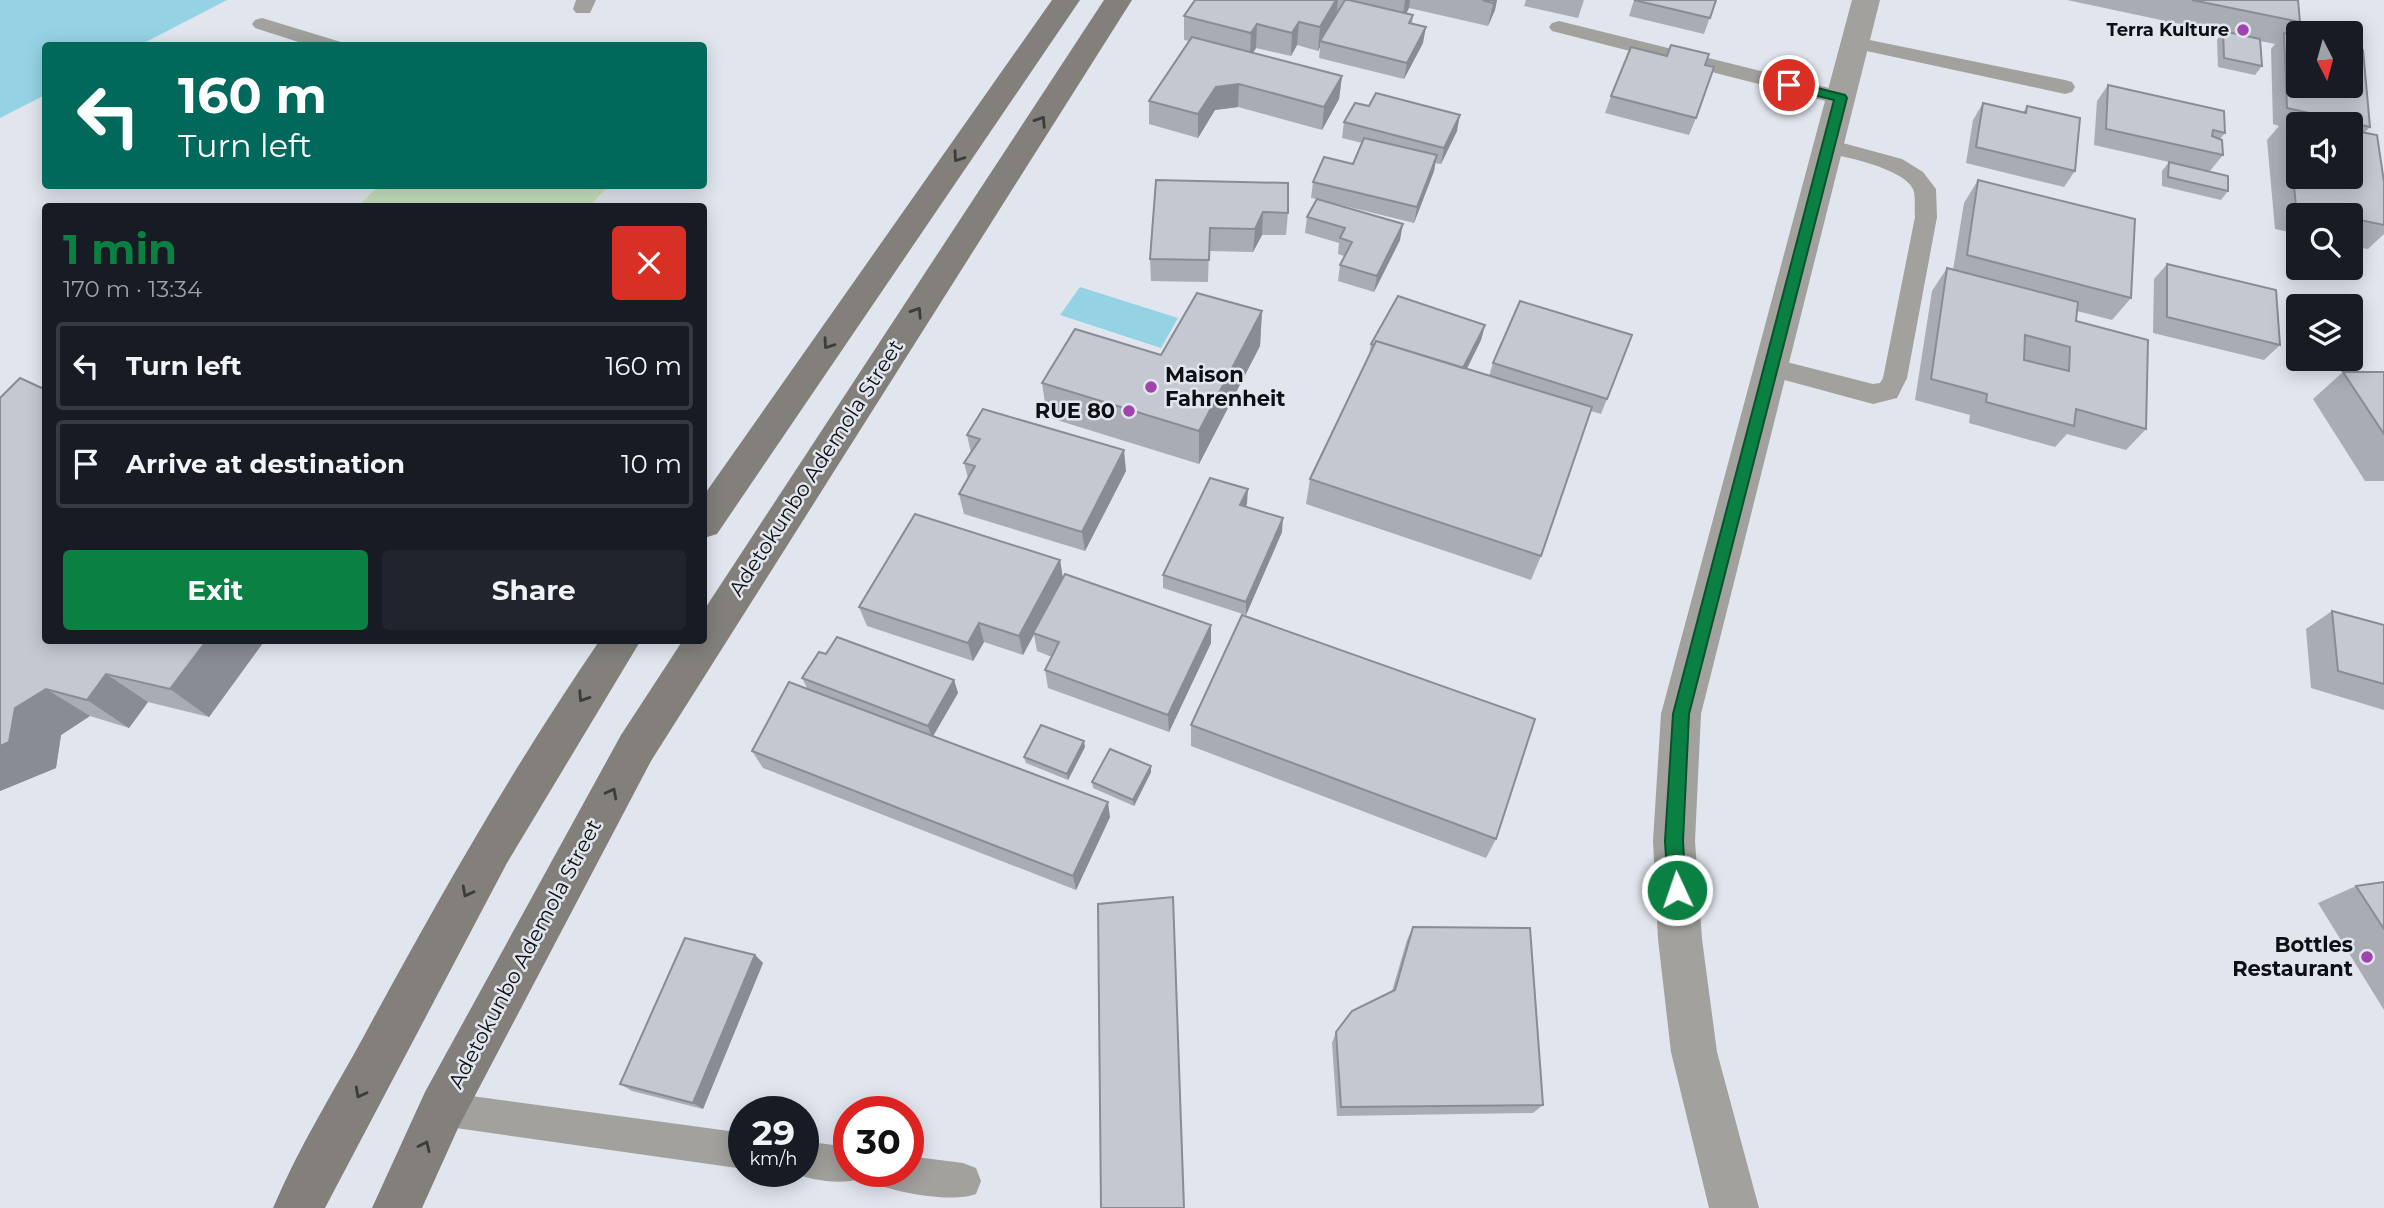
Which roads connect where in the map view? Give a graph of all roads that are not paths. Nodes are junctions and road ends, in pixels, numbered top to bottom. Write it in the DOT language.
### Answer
graph roads {
  1 [pos="1066,0"];
  2 [pos="1118,0"];
  3 [pos="1866,0"];
  4 [pos="262,24"];
  5 [pos="1559,27"];
  6 [pos="321,42"];
  7 [pos="1855,43"];
  8 [pos="2065,87"];
  9 [pos="1841,98"];
  10 [pos="1828,146"];
  11 [pos="1770,367"];
  12 [pos="707,519"];
  13 [pos="707,638"];
  14 [pos="619,644"];
  15 [pos="703,644"];
  16 [pos="442,1109"];
  17 [pos="728,1149"];
  18 [pos="924,1176"];
  19 [pos="963,1181"];
  20 [pos="298,1208"];
  21 [pos="397,1208"];
  22 [pos="1734,1208"];
  1 -- 12 [label="main road, one-way"];
  13 -- 2 [label="main road, Adetokunbo Ademola Street, one-way"];
  3 -- 7 [label="street"];
  4 -- 6 [label="lane"];
  5 -- 9 [label="lane"];
  7 -- 8 [label="lane"];
  7 -- 9 [label="street"];
  9 -- 10 [label="street"];
  10 -- 11 [label="street"];
  10 -- 11 [label="lane"];
  11 -- 22 [label="street"];
  14 -- 20 [label="main road, one-way"];
  16 -- 15 [label="main road, Adetokunbo Ademola Street, one-way"];
  16 -- 17 [label="lane"];
  21 -- 16 [label="main road, Adetokunbo Ademola Street, one-way"];
  18 -- 19 [label="lane"];
}
